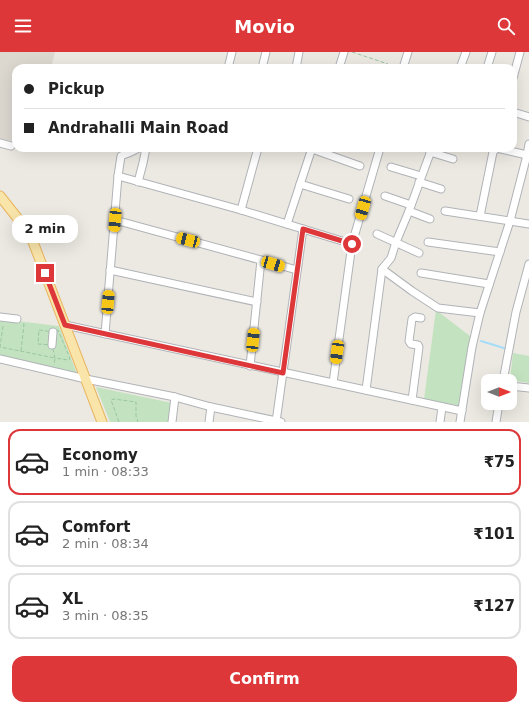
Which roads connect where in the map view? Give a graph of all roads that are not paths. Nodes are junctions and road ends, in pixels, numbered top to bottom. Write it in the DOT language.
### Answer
graph roads {
  1 [pos="232,52"];
  2 [pos="266,52"];
  3 [pos="299,52"];
  4 [pos="344,52"];
  5 [pos="408,52"];
  6 [pos="466,52"];
  7 [pos="492,52"];
  8 [pos="520,52"];
  9 [pos="229,64"];
  10 [pos="263,64"];
  11 [pos="297,64"];
  12 [pos="340,64"];
  13 [pos="404,64"];
  14 [pos="462,64"];
  15 [pos="488,64"];
  16 [pos="517,64"];
  17 [pos="517,113"];
  18 [pos="529,117"];
  19 [pos="0,143"];
  20 [pos="529,144"];
  21 [pos="11,146"];
  22 [pos="130,152"];
  23 [pos="145,152"];
  24 [pos="257,152"];
  25 [pos="311,152"];
  26 [pos="323,152"];
  27 [pos="379,152"];
  28 [pos="430,152"];
  29 [pos="436,152"];
  30 [pos="493,152"];
  31 [pos="514,152"];
  32 [pos="527,155"];
  33 [pos="453,159"];
  34 [pos="360,166"];
  35 [pos="391,166"];
  36 [pos="118,176"];
  37 [pos="420,179"];
  38 [pos="138,182"];
  39 [pos="300,184"];
  40 [pos="441,189"];
  41 [pos="385,196"];
  42 [pos="0,197"];
  43 [pos="349,199"];
  44 [pos="410,208"];
  45 [pos="241,210"];
  46 [pos="445,211"];
  47 [pos="480,216"];
  48 [pos="430,219"];
  49 [pos="115,220"];
  50 [pos="510,221"];
  51 [pos="287,224"];
  52 [pos="529,224"];
  53 [pos="303,229"];
  54 [pos="377,234"];
  55 [pos="396,242"];
  56 [pos="428,242"];
  57 [pos="352,244"];
  58 [pos="500,252"];
  59 [pos="419,253"];
  60 [pos="261,260"];
  61 [pos="529,264"];
  62 [pos="382,269"];
  63 [pos="110,270"];
  64 [pos="297,270"];
  65 [pos="421,273"];
  66 [pos="489,284"];
  67 [pos="257,302"];
  68 [pos="480,313"];
  69 [pos="420,318"];
  70 [pos="2,320"];
  71 [pos="17,321"];
  72 [pos="65,325"];
  73 [pos="53,332"];
  74 [pos="105,334"];
  75 [pos="52,345"];
  76 [pos="0,358"];
  77 [pos="250,366"];
  78 [pos="283,373"];
  79 [pos="504,374"];
  80 [pos="86,379"];
  81 [pos="333,383"];
  82 [pos="517,387"];
  83 [pos="529,388"];
  84 [pos="366,390"];
  85 [pos="175,397"];
  86 [pos="412,400"];
  87 [pos="211,407"];
  88 [pos="442,407"];
  89 [pos="498,410"];
  90 [pos="462,411"];
  91 [pos="102,422"];
  92 [pos="172,422"];
  93 [pos="209,422"];
  94 [pos="278,422"];
  95 [pos="440,422"];
  96 [pos="460,422"];
  97 [pos="497,422"];
  1 -- 9 [label="street"];
  2 -- 10 [label="street"];
  3 -- 11 [label="street"];
  4 -- 12 [label="street"];
  5 -- 13 [label="street"];
  6 -- 14 [label="street"];
  7 -- 15 [label="street"];
  8 -- 16 [label="street"];
  17 -- 18 [label="street"];
  19 -- 21 [label="street"];
  20 -- 32 [label="street"];
  22 -- 36 [label="street"];
  23 -- 38 [label="street"];
  24 -- 45 [label="street"];
  25 -- 39 [label="street"];
  26 -- 34 [label="street"];
  27 -- 57 [label="street"];
  28 -- 37 [label="street"];
  29 -- 33 [label="street"];
  30 -- 47 [label="street"];
  31 -- 32 [label="street"];
  32 -- 50 [label="street"];
  35 -- 37 [label="street"];
  36 -- 38 [label="street"];
  36 -- 49 [label="street"];
  37 -- 40 [label="street"];
  37 -- 44 [label="street"];
  38 -- 45 [label="street"];
  39 -- 43 [label="street"];
  39 -- 51 [label="street"];
  41 -- 44 [label="street"];
  42 -- 72 [label="main road"];
  44 -- 48 [label="street"];
  44 -- 55 [label="street"];
  45 -- 51 [label="street"];
  46 -- 47 [label="street"];
  47 -- 50 [label="street"];
  49 -- 60 [label="street"];
  49 -- 63 [label="street"];
  50 -- 52 [label="street"];
  50 -- 58 [label="street"];
  51 -- 53 [label="street"];
  53 -- 57 [label="street"];
  53 -- 64 [label="street"];
  54 -- 55 [label="street"];
  55 -- 59 [label="street"];
  55 -- 62 [label="street"];
  56 -- 58 [label="street"];
  57 -- 81 [label="street"];
  58 -- 66 [label="street"];
  60 -- 64 [label="street"];
  60 -- 67 [label="street"];
  61 -- 79 [label="street"];
  62 -- 68 [label="street"];
  62 -- 84 [label="street"];
  63 -- 67 [label="street"];
  63 -- 74 [label="street"];
  64 -- 78 [label="street"];
  65 -- 66 [label="street"];
  66 -- 68 [label="street"];
  67 -- 77 [label="street"];
  68 -- 90 [label="street"];
  69 -- 86 [label="street"];
  70 -- 71 [label="street"];
  72 -- 74 [label="street"];
  72 -- 80 [label="main road"];
  73 -- 75 [label="street"];
  74 -- 77 [label="street"];
  76 -- 80 [label="street"];
  77 -- 78 [label="street"];
  78 -- 81 [label="street"];
  78 -- 94 [label="street"];
  80 -- 85 [label="street"];
  80 -- 91 [label="main road"];
  81 -- 84 [label="street"];
  82 -- 83 [label="street"];
  84 -- 86 [label="street"];
  85 -- 87 [label="street"];
  85 -- 92 [label="street"];
  86 -- 88 [label="street"];
  87 -- 93 [label="street"];
  87 -- 94 [label="street"];
  88 -- 90 [label="street"];
  88 -- 95 [label="street"];
  89 -- 97 [label="street"];
  90 -- 96 [label="street"];
}
